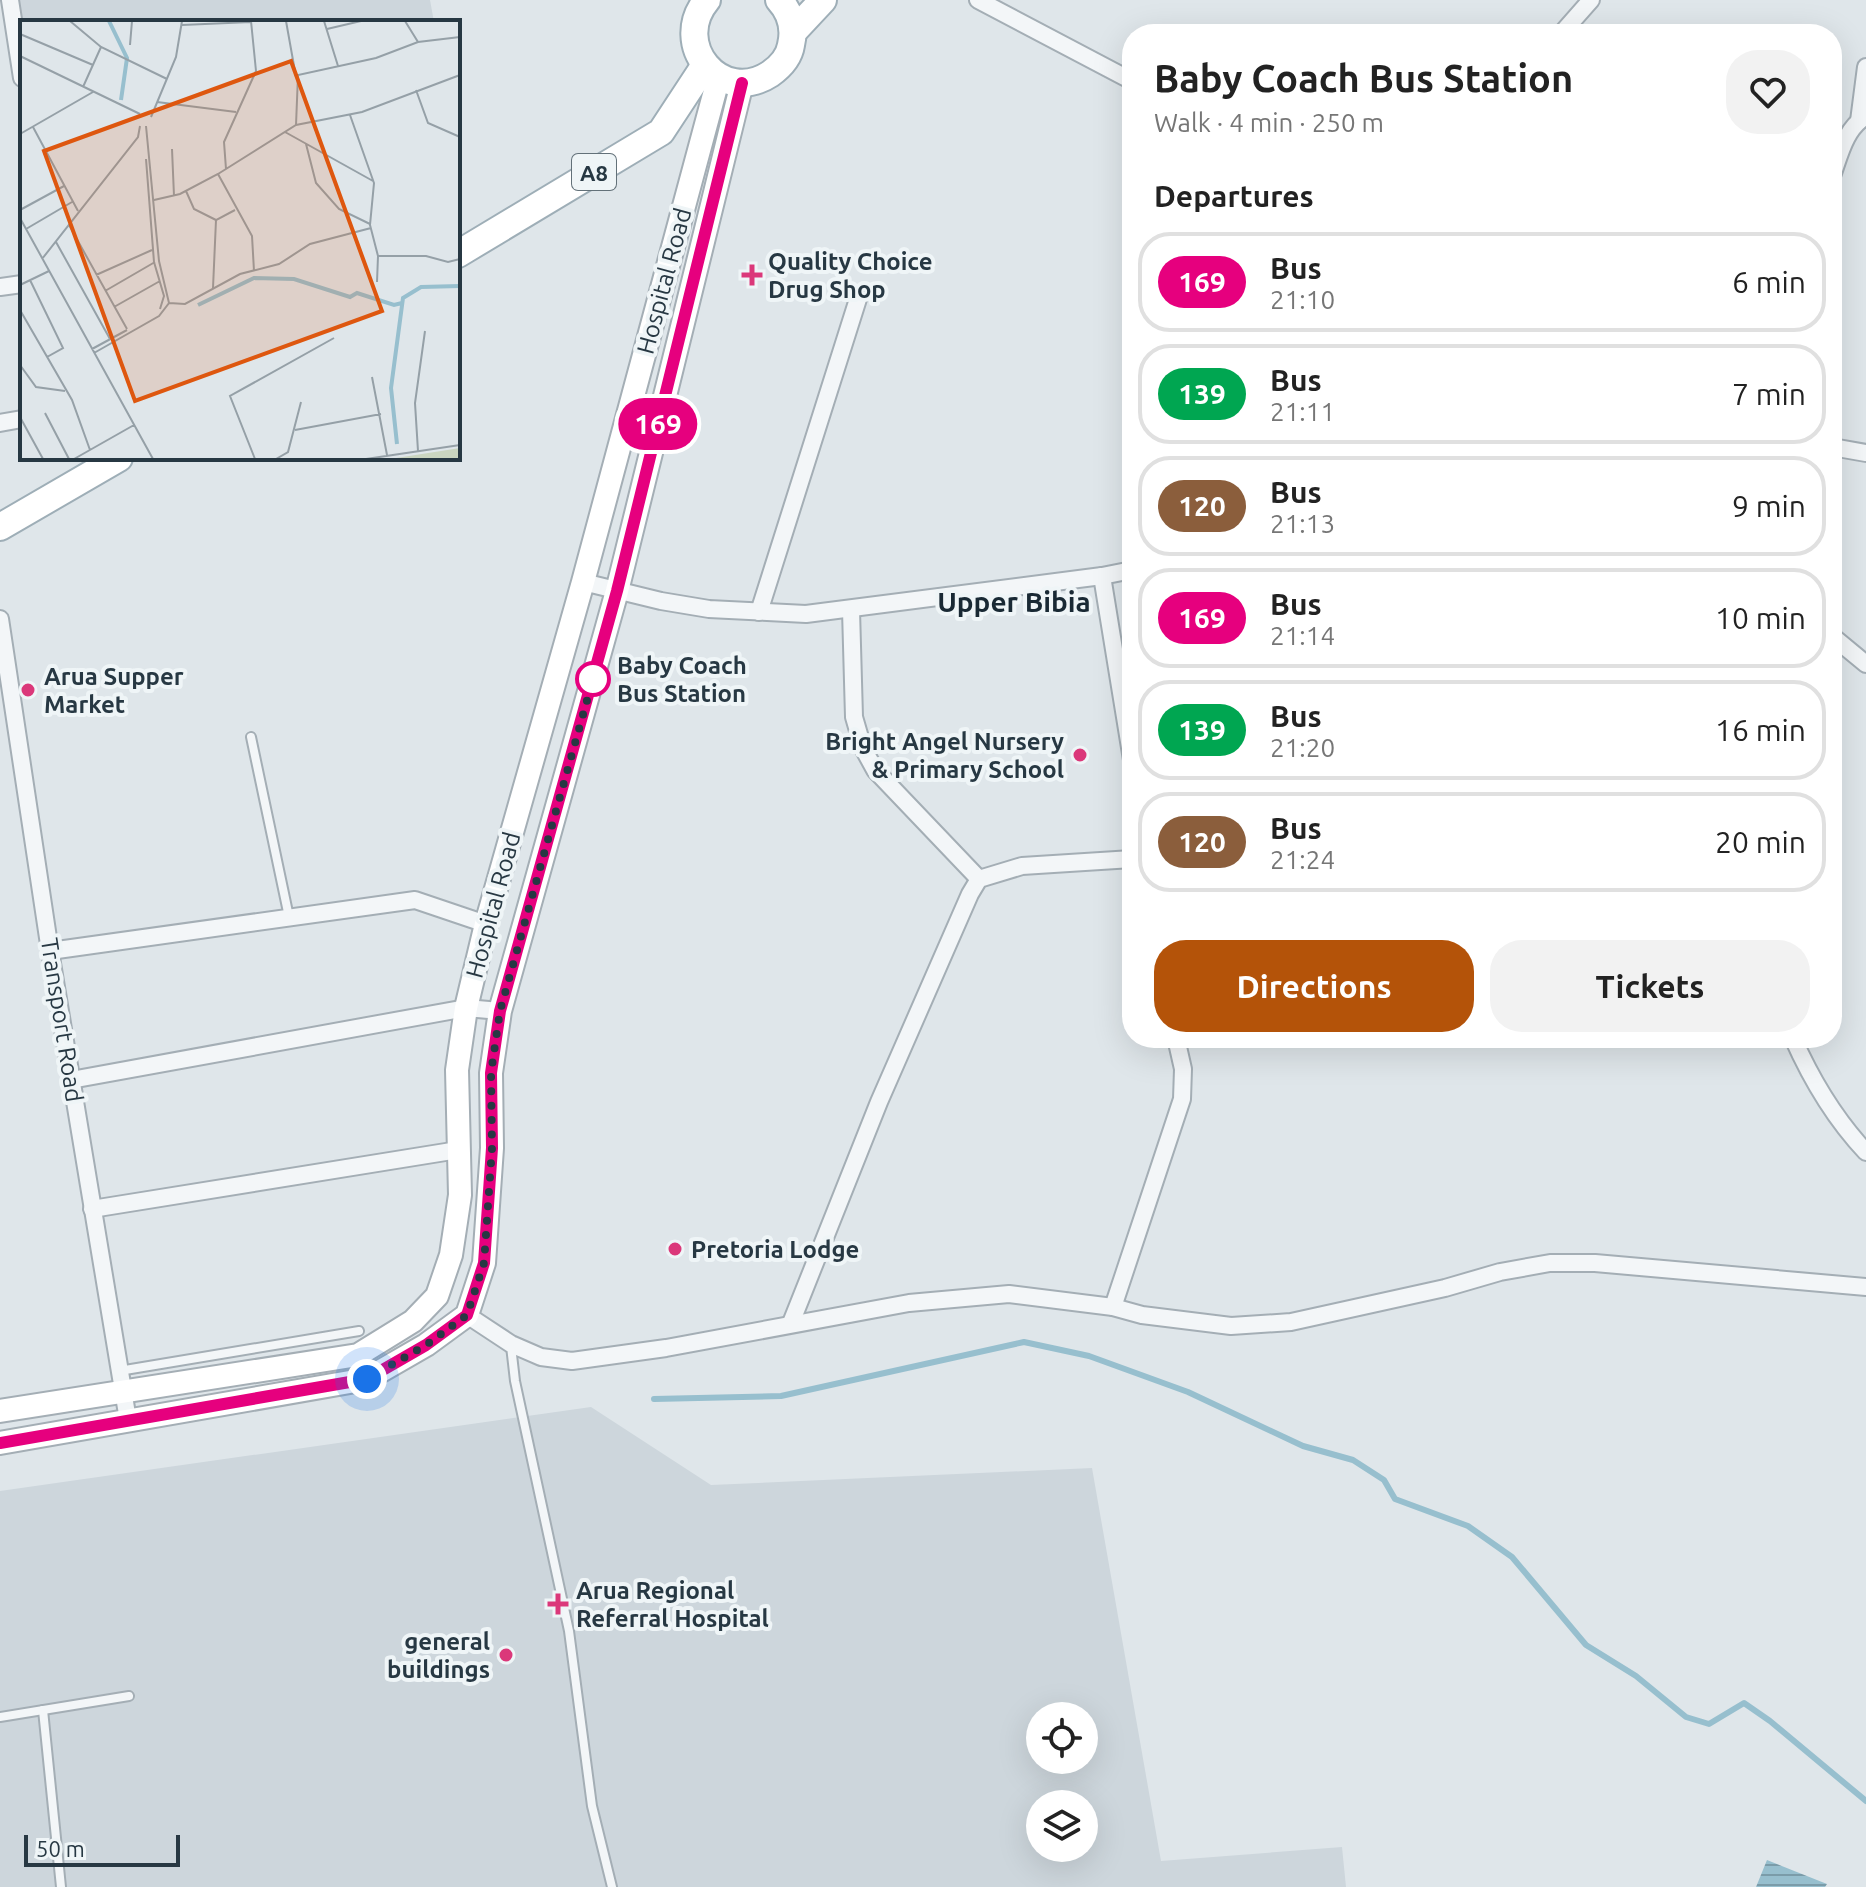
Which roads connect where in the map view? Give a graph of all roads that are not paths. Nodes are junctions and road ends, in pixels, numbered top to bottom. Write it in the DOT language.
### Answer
graph roads {
  1 [pos="10,0"];
  2 [pos="707,0"];
  3 [pos="779,0"];
  4 [pos="823,0"];
  5 [pos="978,0"];
  6 [pos="1591,0"];
  7 [pos="1570,24"];
  8 [pos="794,31"];
  9 [pos="20,65"];
  10 [pos="1866,67"];
  11 [pos="722,75"];
  12 [pos="1122,76"];
  13 [pos="1862,119"];
  14 [pos="1842,148"];
  15 [pos="460,253"];
  16 [pos="20,284"];
  17 [pos="0,287"];
  18 [pos="858,299"];
  19 [pos="20,419"];
  20 [pos="0,423"];
  21 [pos="1842,449"];
  22 [pos="1866,453"];
  23 [pos="112,460"];
  24 [pos="82,469"];
  25 [pos="0,527"];
  26 [pos="1122,572"];
  27 [pos="1102,576"];
  28 [pos="583,582"];
  29 [pos="617,591"];
  30 [pos="851,610"];
  31 [pos="759,612"];
  32 [pos="0,619"];
  33 [pos="1842,644"];
  34 [pos="1866,664"];
  35 [pos="1122,699"];
  36 [pos="251,737"];
  37 [pos="1122,860"];
  38 [pos="979,879"];
  39 [pos="290,918"];
  40 [pos="486,924"];
  41 [pos="50,951"];
  42 [pos="466,1008"];
  43 [pos="500,1011"];
  44 [pos="1178,1048"];
  45 [pos="1798,1048"];
  46 [pos="71,1080"];
  47 [pos="458,1150"];
  48 [pos="1866,1152"];
  49 [pos="92,1209"];
  50 [pos="1866,1287"];
  51 [pos="1113,1307"];
  52 [pos="467,1315"];
  53 [pos="791,1323"];
  54 [pos="359,1331"];
  55 [pos="511,1344"];
  56 [pos="120,1382"];
  57 [pos="0,1411"];
  58 [pos="128,1420"];
  59 [pos="0,1443"];
  60 [pos="129,1696"];
  61 [pos="43,1710"];
  62 [pos="0,1717"];
  63 [pos="61,1887"];
  64 [pos="612,1887"];
  1 -- 9 [label="street"];
  2 -- 11 [label="main road"];
  3 -- 8 [label="main road"];
  4 -- 8 [label="main road"];
  5 -- 12 [label="street"];
  6 -- 7 [label="street"];
  8 -- 11 [label="main road"];
  10 -- 13 [label="street"];
  11 -- 15 [label="main road, A8"];
  11 -- 28 [label="main road, Hospital Road"];
  11 -- 29 [label="main road, Hospital Road"];
  13 -- 14 [label="street"];
  16 -- 17 [label="street"];
  18 -- 31 [label="street"];
  19 -- 20 [label="street"];
  21 -- 22 [label="street"];
  23 -- 24 [label="main road"];
  24 -- 25 [label="main road"];
  26 -- 27 [label="street"];
  27 -- 30 [label="street"];
  27 -- 35 [label="street"];
  28 -- 29 [label="street"];
  28 -- 40 [label="main road, Hospital Road"];
  29 -- 31 [label="street"];
  29 -- 43 [label="main road, Hospital Road"];
  30 -- 31 [label="street"];
  30 -- 38 [label="street"];
  32 -- 41 [label="street, Transport Road"];
  33 -- 34 [label="street"];
  36 -- 39 [label="lane"];
  37 -- 38 [label="street"];
  38 -- 53 [label="street"];
  39 -- 40 [label="street"];
  39 -- 41 [label="street"];
  40 -- 42 [label="main road, Hospital Road"];
  41 -- 46 [label="street, Transport Road"];
  42 -- 43 [label="street"];
  42 -- 46 [label="street"];
  42 -- 47 [label="main road, Hospital Road"];
  43 -- 52 [label="main road, Hospital Road"];
  44 -- 51 [label="street"];
  45 -- 48 [label="street"];
  46 -- 49 [label="street, Transport Road"];
  47 -- 49 [label="street"];
  47 -- 56 [label="main road, Hospital Road"];
  49 -- 56 [label="street, Transport Road"];
  50 -- 51 [label="street"];
  51 -- 53 [label="street"];
  52 -- 55 [label="street"];
  52 -- 58 [label="main road"];
  53 -- 55 [label="street"];
  54 -- 56 [label="lane"];
  55 -- 64 [label="lane"];
  56 -- 57 [label="main road, Hospital Road"];
  56 -- 58 [label="street, Transport Road"];
  58 -- 59 [label="main road"];
  60 -- 61 [label="lane"];
  61 -- 62 [label="lane"];
  61 -- 63 [label="lane"];
}
